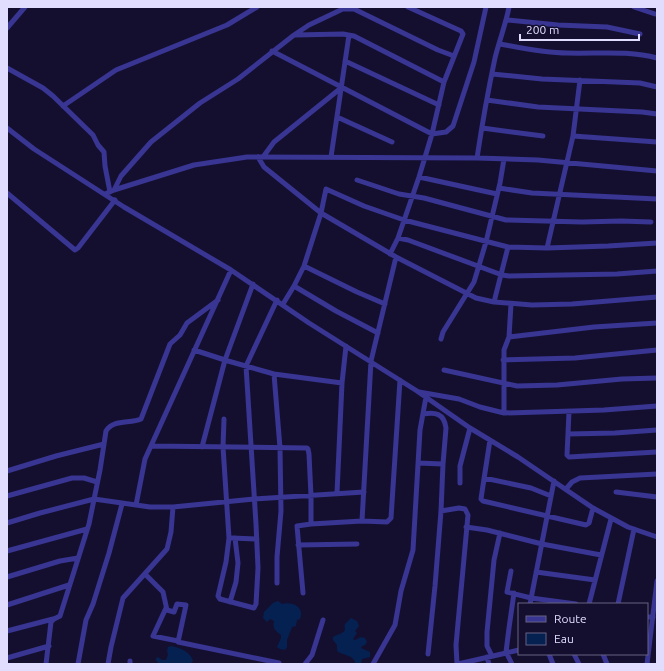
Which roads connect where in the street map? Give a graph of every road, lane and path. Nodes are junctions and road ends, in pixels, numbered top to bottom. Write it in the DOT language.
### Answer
graph roads {
  1 [pos="25,7"];
  2 [pos="256,7"];
  3 [pos="409,7"];
  4 [pos="486,7"];
  5 [pos="509,7"];
  6 [pos="634,7"];
  7 [pos="346,8"];
  8 [pos="654,14"];
  9 [pos="507,20"];
  10 [pos="7,28"];
  11 [pos="294,34"];
  12 [pos="640,34"];
  13 [pos="349,35"];
  14 [pos="500,44"];
  15 [pos="272,51"];
  16 [pos="454,56"];
  17 [pos="657,58"];
  18 [pos="345,61"];
  19 [pos="7,68"];
  20 [pos="492,74"];
  21 [pos="580,80"];
  22 [pos="444,82"];
  23 [pos="657,87"];
  24 [pos="341,88"];
  25 [pos="486,100"];
  26 [pos="439,105"];
  27 [pos="63,106"];
  28 [pos="577,108"];
  29 [pos="657,114"];
  30 [pos="337,117"];
  31 [pos="7,128"];
  32 [pos="482,128"];
  33 [pos="432,134"];
  34 [pos="543,136"];
  35 [pos="573,136"];
  36 [pos="392,142"];
  37 [pos="657,142"];
  38 [pos="260,157"];
  39 [pos="331,157"];
  40 [pos="425,158"];
  41 [pos="477,158"];
  42 [pos="504,159"];
  43 [pos="567,163"];
  44 [pos="657,171"];
  45 [pos="419,177"];
  46 [pos="357,180"];
  47 [pos="499,188"];
  48 [pos="110,192"];
  49 [pos="7,193"];
  50 [pos="498,194"];
  51 [pos="560,194"];
  52 [pos="413,196"];
  53 [pos="657,199"];
  54 [pos="115,200"];
  55 [pos="321,213"];
  56 [pos="492,216"];
  57 [pos="404,220"];
  58 [pos="554,221"];
  59 [pos="651,222"];
  60 [pos="398,238"];
  61 [pos="486,242"];
  62 [pos="657,243"];
  63 [pos="508,247"];
  64 [pos="547,248"];
  65 [pos="390,254"];
  66 [pos="396,257"];
  67 [pos="304,266"];
  68 [pos="479,267"];
  69 [pos="231,270"];
  70 [pos="657,271"];
  71 [pos="502,275"];
  72 [pos="253,284"];
  73 [pos="294,286"];
  74 [pos="468,294"];
  75 [pos="657,297"];
  76 [pos="218,300"];
  77 [pos="277,300"];
  78 [pos="494,302"];
  79 [pos="283,304"];
  80 [pos="385,304"];
  81 [pos="511,304"];
  82 [pos="657,323"];
  83 [pos="378,333"];
  84 [pos="509,337"];
  85 [pos="441,339"];
  86 [pos="346,346"];
  87 [pos="194,350"];
  88 [pos="657,350"];
  89 [pos="225,360"];
  90 [pos="503,360"];
  91 [pos="371,361"];
  92 [pos="246,366"];
  93 [pos="444,370"];
  94 [pos="274,374"];
  95 [pos="657,378"];
  96 [pos="400,380"];
  97 [pos="342,382"];
  98 [pos="503,384"];
  99 [pos="417,391"];
  100 [pos="426,397"];
  101 [pos="657,406"];
  102 [pos="569,412"];
  103 [pos="504,413"];
  104 [pos="422,414"];
  105 [pos="224,419"];
  106 [pos="470,428"];
  107 [pos="657,430"];
  108 [pos="568,434"];
  109 [pos="490,440"];
  110 [pos="104,444"];
  111 [pos="151,446"];
  112 [pos="202,447"];
  113 [pos="223,447"];
  114 [pos="251,447"];
  115 [pos="280,448"];
  116 [pos="657,452"];
  117 [pos="418,463"];
  118 [pos="443,464"];
  119 [pos="7,471"];
  120 [pos="657,474"];
  121 [pos="484,478"];
  122 [pos="554,481"];
  123 [pos="97,482"];
  124 [pos="460,483"];
  125 [pos="566,489"];
  126 [pos="364,492"];
  127 [pos="616,492"];
  128 [pos="337,493"];
  129 [pos="7,496"];
  130 [pos="311,496"];
  131 [pos="551,496"];
  132 [pos="281,497"];
  133 [pos="657,497"];
  134 [pos="94,499"];
  135 [pos="254,499"];
  136 [pos="226,501"];
  137 [pos="122,504"];
  138 [pos="136,506"];
  139 [pos="172,507"];
  140 [pos="593,508"];
  141 [pos="441,511"];
  142 [pos="548,517"];
  143 [pos="611,519"];
  144 [pos="362,521"];
  145 [pos="7,523"];
  146 [pos="311,524"];
  147 [pos="466,527"];
  148 [pos="87,529"];
  149 [pos="634,529"];
  150 [pos="500,533"];
  151 [pos="657,537"];
  152 [pos="232,538"];
  153 [pos="257,538"];
  154 [pos="357,544"];
  155 [pos="542,544"];
  156 [pos="298,545"];
  157 [pos="7,550"];
  158 [pos="602,555"];
  159 [pos="78,558"];
  160 [pos="511,572"];
  161 [pos="536,572"];
  162 [pos="145,574"];
  163 [pos="7,576"];
  164 [pos="595,580"];
  165 [pos="657,581"];
  166 [pos="277,583"];
  167 [pos="69,585"];
  168 [pos="303,593"];
  169 [pos="514,593"];
  170 [pos="531,598"];
  171 [pos="230,602"];
  172 [pos="530,603"];
  173 [pos="568,603"];
  174 [pos="589,603"];
  175 [pos="618,603"];
  176 [pos="7,605"];
  177 [pos="166,608"];
  178 [pos="648,617"];
  179 [pos="653,617"];
  180 [pos="53,619"];
  181 [pos="323,620"];
  182 [pos="7,631"];
  183 [pos="178,641"];
  184 [pos="650,643"];
  185 [pos="657,644"];
  186 [pos="49,646"];
  187 [pos="518,650"];
  188 [pos="506,652"];
  189 [pos="428,654"];
  190 [pos="574,655"];
  191 [pos="490,656"];
  192 [pos="7,658"];
  193 [pos="279,663"];
  194 [pos="46,664"];
  195 [pos="78,664"];
  196 [pos="108,664"];
  197 [pos="305,664"];
  198 [pos="373,664"];
  199 [pos="458,664"];
  200 [pos="489,664"];
  201 [pos="512,664"];
  202 [pos="579,664"];
  203 [pos="647,664"];
  1 -- 10 [label="street"];
  2 -- 27 [label="street"];
  3 -- 16 [label="street"];
  4 -- 33 [label="street"];
  5 -- 9 [label="street"];
  6 -- 8 [label="street"];
  7 -- 11 [label="street"];
  7 -- 16 [label="street"];
  9 -- 12 [label="street"];
  9 -- 14 [label="street"];
  11 -- 13 [label="street"];
  11 -- 15 [label="street"];
  13 -- 18 [label="street"];
  13 -- 22 [label="street"];
  14 -- 17 [label="street"];
  14 -- 20 [label="street"];
  15 -- 24 [label="street"];
  15 -- 48 [label="street"];
  16 -- 22 [label="street"];
  18 -- 24 [label="street"];
  18 -- 26 [label="street"];
  19 -- 27 [label="street"];
  20 -- 21 [label="street"];
  20 -- 25 [label="street"];
  21 -- 23 [label="street"];
  21 -- 28 [label="street"];
  22 -- 26 [label="street"];
  24 -- 30 [label="street"];
  24 -- 33 [label="street"];
  24 -- 38 [label="street"];
  25 -- 28 [label="street"];
  25 -- 32 [label="street"];
  26 -- 33 [label="street"];
  27 -- 48 [label="street"];
  28 -- 29 [label="street"];
  28 -- 35 [label="street"];
  30 -- 36 [label="street"];
  30 -- 39 [label="street"];
  31 -- 48 [label="street"];
  32 -- 34 [label="street"];
  32 -- 41 [label="street"];
  33 -- 40 [label="street"];
  35 -- 37 [label="street"];
  35 -- 43 [label="street"];
  38 -- 39 [label="street"];
  38 -- 48 [label="street"];
  38 -- 55 [label="street"];
  39 -- 40 [label="street"];
  40 -- 41 [label="street"];
  40 -- 45 [label="street"];
  41 -- 42 [label="street"];
  42 -- 43 [label="street"];
  42 -- 47 [label="street"];
  43 -- 44 [label="street"];
  43 -- 51 [label="street"];
  45 -- 50 [label="street"];
  45 -- 52 [label="street"];
  46 -- 52 [label="street"];
  47 -- 50 [label="street"];
  47 -- 51 [label="street"];
  48 -- 54 [label="street"];
  49 -- 54 [label="street"];
  50 -- 56 [label="street"];
  51 -- 53 [label="street"];
  51 -- 58 [label="street"];
  52 -- 56 [label="street"];
  52 -- 57 [label="street"];
  54 -- 69 [label="street"];
  55 -- 57 [label="street"];
  55 -- 65 [label="street"];
  55 -- 67 [label="street"];
  56 -- 58 [label="street"];
  56 -- 61 [label="street"];
  57 -- 60 [label="street"];
  57 -- 61 [label="street"];
  58 -- 59 [label="street"];
  58 -- 64 [label="street"];
  60 -- 65 [label="street"];
  60 -- 68 [label="street"];
  61 -- 63 [label="street"];
  61 -- 68 [label="street"];
  62 -- 64 [label="street"];
  63 -- 64 [label="street"];
  63 -- 71 [label="street"];
  65 -- 66 [label="street"];
  66 -- 74 [label="street"];
  66 -- 80 [label="street"];
  67 -- 73 [label="street"];
  67 -- 80 [label="street"];
  68 -- 71 [label="street"];
  68 -- 74 [label="street"];
  69 -- 72 [label="street"];
  69 -- 76 [label="street"];
  70 -- 71 [label="street"];
  71 -- 78 [label="street"];
  72 -- 77 [label="street"];
  72 -- 89 [label="street"];
  73 -- 79 [label="street"];
  73 -- 83 [label="street"];
  74 -- 78 [label="street"];
  74 -- 85 [label="street"];
  75 -- 81 [label="street"];
  76 -- 87 [label="street"];
  76 -- 110 [label="street"];
  77 -- 79 [label="street"];
  77 -- 92 [label="street"];
  78 -- 81 [label="street"];
  79 -- 86 [label="street"];
  80 -- 83 [label="street"];
  81 -- 84 [label="street"];
  82 -- 84 [label="street"];
  83 -- 91 [label="street"];
  84 -- 90 [label="street"];
  86 -- 91 [label="street"];
  86 -- 97 [label="street"];
  87 -- 89 [label="street"];
  87 -- 111 [label="street"];
  88 -- 90 [label="street"];
  89 -- 92 [label="street"];
  89 -- 112 [label="street"];
  90 -- 98 [label="street"];
  91 -- 96 [label="street"];
  91 -- 126 [label="street"];
  92 -- 94 [label="street"];
  92 -- 114 [label="street"];
  93 -- 98 [label="street"];
  94 -- 97 [label="street"];
  94 -- 115 [label="street"];
  95 -- 98 [label="street"];
  96 -- 99 [label="street"];
  96 -- 144 [label="street"];
  97 -- 128 [label="street"];
  98 -- 103 [label="street"];
  99 -- 100 [label="street"];
  99 -- 103 [label="street"];
  100 -- 104 [label="street"];
  100 -- 106 [label="street"];
  101 -- 102 [label="street"];
  102 -- 103 [label="street"];
  102 -- 108 [label="street"];
  104 -- 117 [label="street"];
  104 -- 118 [label="street"];
  105 -- 113 [label="street"];
  106 -- 109 [label="street"];
  106 -- 124 [label="street"];
  107 -- 108 [label="street"];
  108 -- 116 [label="street"];
  109 -- 121 [label="street"];
  109 -- 122 [label="street"];
  110 -- 119 [label="street"];
  110 -- 123 [label="street"];
  111 -- 112 [label="street"];
  111 -- 138 [label="street"];
  112 -- 113 [label="street"];
  113 -- 114 [label="street"];
  113 -- 136 [label="street"];
  114 -- 115 [label="street"];
  114 -- 135 [label="street"];
  115 -- 130 [label="street"];
  115 -- 132 [label="street"];
  117 -- 118 [label="street"];
  117 -- 198 [label="street"];
  118 -- 141 [label="street"];
  120 -- 125 [label="street"];
  121 -- 131 [label="street"];
  121 -- 142 [label="street"];
  122 -- 125 [label="street"];
  122 -- 131 [label="street"];
  123 -- 129 [label="street"];
  123 -- 134 [label="street"];
  125 -- 140 [label="street"];
  126 -- 128 [label="street"];
  126 -- 144 [label="street"];
  127 -- 133 [label="street"];
  128 -- 130 [label="street"];
  130 -- 132 [label="street"];
  130 -- 146 [label="street"];
  131 -- 142 [label="street"];
  132 -- 135 [label="street"];
  132 -- 166 [label="street"];
  134 -- 137 [label="street"];
  134 -- 145 [label="street"];
  134 -- 148 [label="street"];
  135 -- 136 [label="street"];
  135 -- 153 [label="street"];
  136 -- 139 [label="street"];
  136 -- 152 [label="street"];
  137 -- 138 [label="street"];
  137 -- 195 [label="street"];
  138 -- 139 [label="street"];
  139 -- 162 [label="street"];
  140 -- 142 [label="street"];
  140 -- 143 [label="street"];
  141 -- 147 [label="street"];
  141 -- 189 [label="street"];
  142 -- 155 [label="street"];
  143 -- 149 [label="street"];
  143 -- 158 [label="street"];
  144 -- 146 [label="street"];
  146 -- 156 [label="street"];
  147 -- 150 [label="street"];
  147 -- 199 [label="street"];
  148 -- 157 [label="street"];
  148 -- 159 [label="street"];
  149 -- 151 [label="street"];
  149 -- 175 [label="street"];
  150 -- 155 [label="street"];
  150 -- 191 [label="street"];
  152 -- 153 [label="street"];
  152 -- 171 [label="street"];
  152 -- 171 [label="street"];
  153 -- 171 [label="street"];
  154 -- 156 [label="street"];
  155 -- 158 [label="street"];
  155 -- 161 [label="street"];
  156 -- 168 [label="street"];
  158 -- 164 [label="street"];
  159 -- 163 [label="street"];
  159 -- 167 [label="street"];
  160 -- 169 [label="street"];
  161 -- 164 [label="street"];
  161 -- 170 [label="street"];
  162 -- 177 [label="street"];
  162 -- 196 [label="street"];
  164 -- 174 [label="street"];
  165 -- 179 [label="street"];
  167 -- 176 [label="street"];
  167 -- 180 [label="street"];
  169 -- 170 [label="street"];
  169 -- 188 [label="street"];
  170 -- 172 [label="street"];
  170 -- 173 [label="street"];
  177 -- 183 [label="street"];
  177 -- 183 [label="street"];
  178 -- 179 [label="street"];
  179 -- 184 [label="street"];
  180 -- 182 [label="street"];
  180 -- 186 [label="street"];
  181 -- 197 [label="street"];
  183 -- 193 [label="street"];
  184 -- 185 [label="street"];
  184 -- 203 [label="street"];
  186 -- 192 [label="street"];
  186 -- 194 [label="street"];
  187 -- 188 [label="street"];
  188 -- 191 [label="street"];
  188 -- 201 [label="street"];
  190 -- 202 [label="street"];
  191 -- 199 [label="street"];
  191 -- 200 [label="street"];
}
